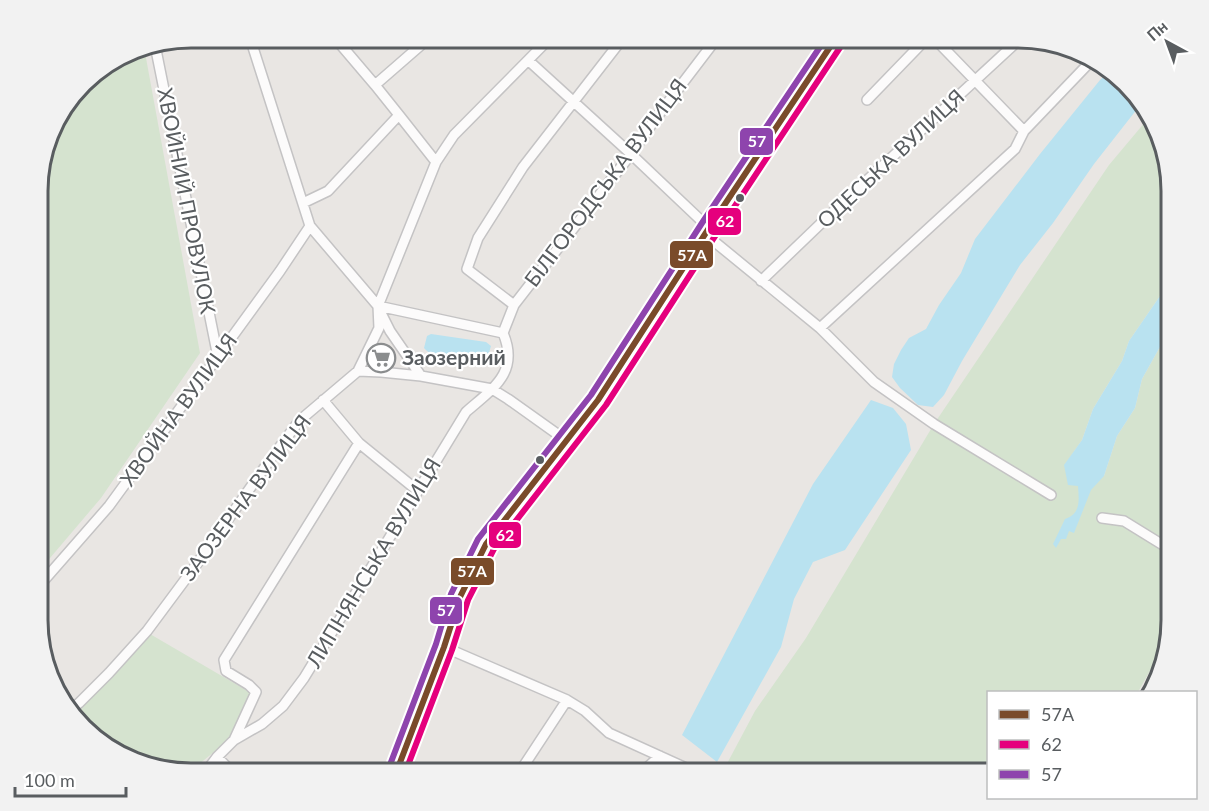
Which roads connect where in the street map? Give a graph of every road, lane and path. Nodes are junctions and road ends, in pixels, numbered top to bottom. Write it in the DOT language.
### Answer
graph roads {
  1 [pos="253,48"];
  2 [pos="344,48"];
  3 [pos="418,48"];
  4 [pos="541,48"];
  5 [pos="615,48"];
  6 [pos="709,48"];
  7 [pos="829,48"];
  8 [pos="917,48"];
  9 [pos="944,48"];
  10 [pos="1010,48"];
  11 [pos="157,53"];
  12 [pos="529,61"];
  13 [pos="1086,66"];
  14 [pos="975,81"];
  15 [pos="375,85"];
  16 [pos="867,100"];
  17 [pos="573,101"];
  18 [pos="399,115"];
  19 [pos="1024,131"];
  20 [pos="631,153"];
  21 [pos="436,162"];
  22 [pos="303,203"];
  23 [pos="310,226"];
  24 [pos="707,231"];
  25 [pos="761,281"];
  26 [pos="514,305"];
  27 [pos="378,306"];
  28 [pos="820,328"];
  29 [pos="503,333"];
  30 [pos="218,357"];
  31 [pos="358,371"];
  32 [pos="421,376"];
  33 [pos="492,389"];
  34 [pos="323,400"];
  35 [pos="567,441"];
  36 [pos="359,444"];
  37 [pos="418,491"];
  38 [pos="1051,495"];
  39 [pos="1102,518"];
  40 [pos="1161,544"];
  41 [pos="48,576"];
  42 [pos="444,647"];
  43 [pos="567,700"];
  44 [pos="76,705"];
  45 [pos="234,740"];
  46 [pos="660,756"];
  47 [pos="217,757"];
  48 [pos="213,763"];
  49 [pos="223,763"];
  50 [pos="400,763"];
  51 [pos="526,763"];
  52 [pos="652,763"];
  53 [pos="676,763"];
  1 -- 22 [label="street"];
  2 -- 15 [label="street"];
  3 -- 15 [label="street"];
  4 -- 12 [label="street, ЗАОЗЕРНА ВУЛИЦЯ"];
  5 -- 17 [label="street"];
  6 -- 20 [label="street, БІЛГОРОДСЬКА ВУЛИЦЯ"];
  7 -- 24 [label="main road"];
  8 -- 16 [label="street"];
  9 -- 14 [label="street"];
  10 -- 14 [label="street, ОДЕСЬКА ВУЛИЦЯ"];
  11 -- 30 [label="street, ХВОЙНИЙ ПРОВУЛОК"];
  12 -- 17 [label="street"];
  12 -- 21 [label="street, ЗАОЗЕРНА ВУЛИЦЯ"];
  13 -- 19 [label="street"];
  14 -- 19 [label="street"];
  14 -- 25 [label="street, ОДЕСЬКА ВУЛИЦЯ"];
  15 -- 18 [label="street"];
  17 -- 20 [label="street"];
  17 -- 26 [label="street"];
  18 -- 21 [label="street"];
  18 -- 22 [label="street"];
  19 -- 28 [label="street"];
  20 -- 24 [label="street"];
  20 -- 26 [label="street, БІЛГОРОДСЬКА ВУЛИЦЯ"];
  21 -- 27 [label="street, ЗАОЗЕРНА ВУЛИЦЯ"];
  22 -- 23 [label="street"];
  23 -- 27 [label="street"];
  23 -- 30 [label="street, ХВОЙНА ВУЛИЦЯ"];
  24 -- 25 [label="street"];
  24 -- 35 [label="main road"];
  25 -- 28 [label="street"];
  26 -- 29 [label="street, БІЛГОРОДСЬКА ВУЛИЦЯ"];
  27 -- 29 [label="street"];
  27 -- 31 [label="street, ЗАОЗЕРНА ВУЛИЦЯ"];
  27 -- 32 [label="street"];
  28 -- 38 [label="street"];
  29 -- 33 [label="street, ЛИПНЯНСЬКА ВУЛИЦЯ"];
  30 -- 41 [label="street, ХВОЙНА ВУЛИЦЯ"];
  31 -- 32 [label="street"];
  31 -- 34 [label="street, ЗАОЗЕРНА ВУЛИЦЯ"];
  32 -- 33 [label="street"];
  33 -- 35 [label="street"];
  33 -- 37 [label="street, ЛИПНЯНСЬКА ВУЛИЦЯ"];
  34 -- 36 [label="street"];
  34 -- 44 [label="street, ЗАОЗЕРНА ВУЛИЦЯ"];
  35 -- 42 [label="main road"];
  36 -- 37 [label="street"];
  36 -- 45 [label="street"];
  37 -- 45 [label="street, ЛИПНЯНСЬКА ВУЛИЦЯ"];
  39 -- 40 [label="street"];
  42 -- 43 [label="street"];
  42 -- 50 [label="main road"];
  43 -- 46 [label="street"];
  43 -- 51 [label="street"];
  45 -- 47 [label="street, ЛИПНЯНСЬКА ВУЛИЦЯ"];
  46 -- 52 [label="street"];
  46 -- 53 [label="street"];
  47 -- 48 [label="street, ЛИПНЯНСЬКА ВУЛИЦЯ"];
  47 -- 49 [label="street"];
}
